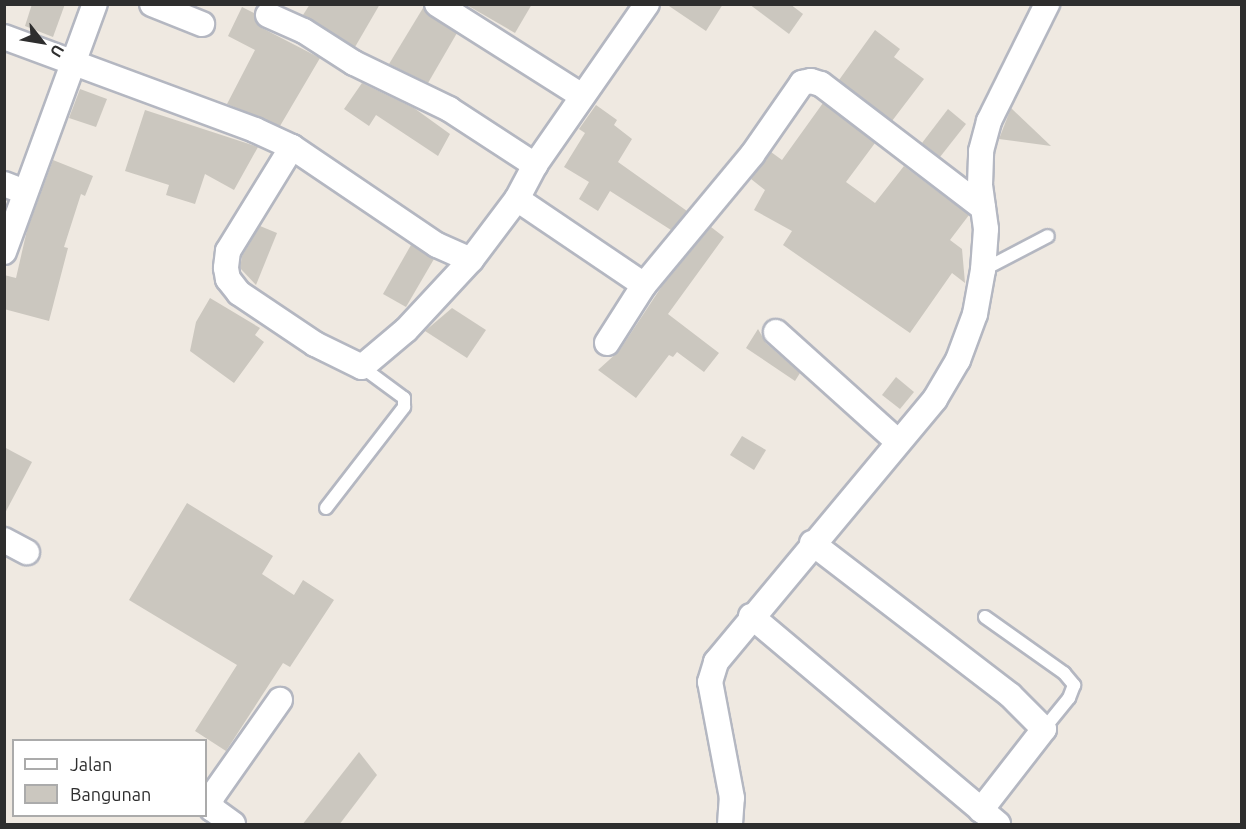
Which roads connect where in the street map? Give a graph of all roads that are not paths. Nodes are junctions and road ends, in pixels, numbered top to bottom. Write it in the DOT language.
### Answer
graph roads {
  1 [pos="95,4"];
  2 [pos="152,4"];
  3 [pos="437,4"];
  4 [pos="646,4"];
  5 [pos="1047,4"];
  6 [pos="268,15"];
  7 [pos="202,24"];
  8 [pos="4,37"];
  9 [pos="72,62"];
  10 [pos="582,96"];
  11 [pos="292,147"];
  12 [pos="535,165"];
  13 [pos="15,188"];
  14 [pos="518,199"];
  15 [pos="983,208"];
  16 [pos="1048,236"];
  17 [pos="4,252"];
  18 [pos="471,260"];
  19 [pos="983,270"];
  20 [pos="644,285"];
  21 [pos="776,332"];
  22 [pos="607,343"];
  23 [pos="362,367"];
  24 [pos="898,442"];
  25 [pos="326,508"];
  26 [pos="4,540"];
  27 [pos="813,543"];
  28 [pos="27,552"];
  29 [pos="751,616"];
  30 [pos="985,617"];
  31 [pos="280,700"];
  32 [pos="1044,729"];
  33 [pos="990,817"];
  34 [pos="233,825"];
  35 [pos="730,825"];
  1 -- 9 [label="street"];
  2 -- 7 [label="street"];
  3 -- 10 [label="street"];
  4 -- 10 [label="street"];
  5 -- 15 [label="street"];
  6 -- 12 [label="street"];
  8 -- 9 [label="street"];
  9 -- 11 [label="street"];
  9 -- 13 [label="street"];
  10 -- 12 [label="street"];
  11 -- 18 [label="street"];
  11 -- 23 [label="street"];
  12 -- 14 [label="street"];
  13 -- 17 [label="street"];
  14 -- 18 [label="street"];
  14 -- 20 [label="street"];
  15 -- 19 [label="street"];
  15 -- 20 [label="street"];
  16 -- 19 [label="lane"];
  18 -- 23 [label="street"];
  19 -- 24 [label="street"];
  20 -- 22 [label="street"];
  21 -- 24 [label="street"];
  23 -- 25 [label="lane"];
  24 -- 27 [label="street"];
  26 -- 28 [label="street"];
  27 -- 29 [label="street"];
  27 -- 32 [label="street"];
  29 -- 33 [label="street"];
  29 -- 35 [label="street"];
  30 -- 32 [label="lane"];
  31 -- 34 [label="street"];
  32 -- 33 [label="street"];
}
